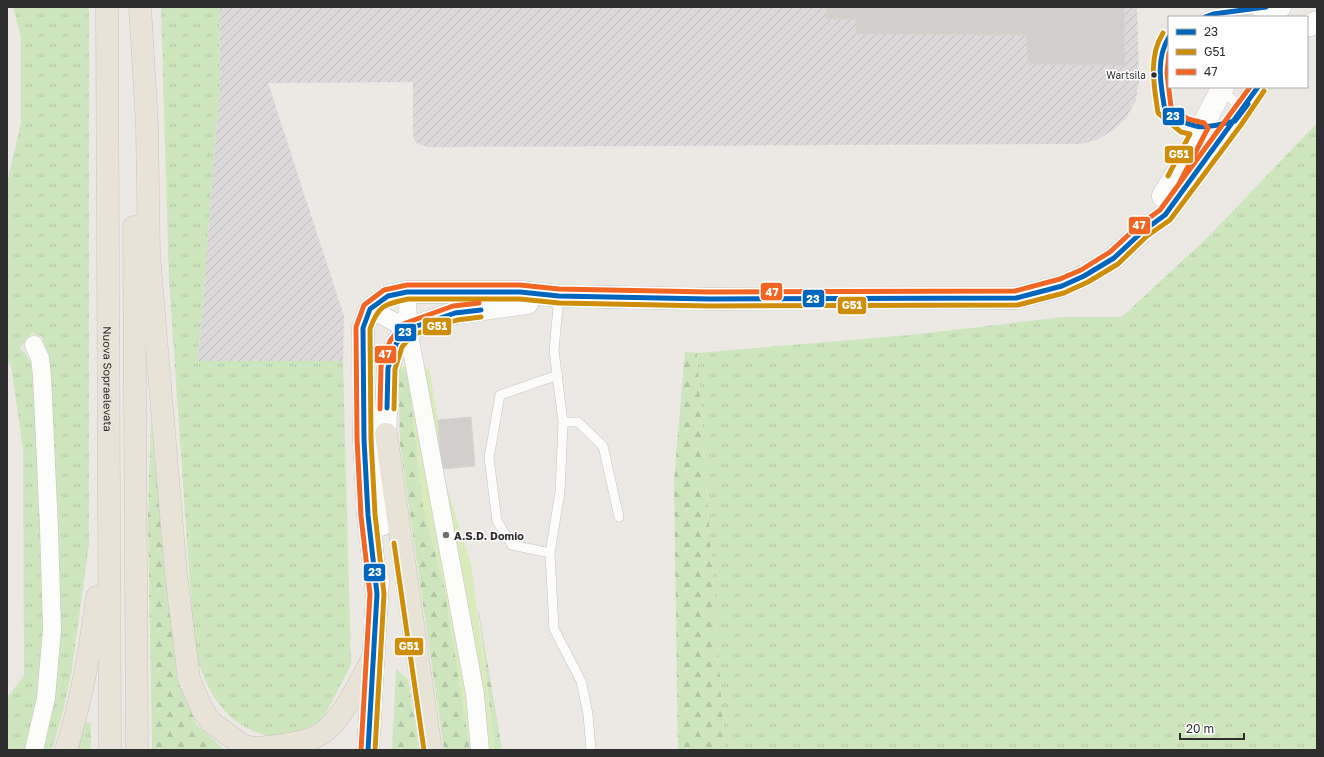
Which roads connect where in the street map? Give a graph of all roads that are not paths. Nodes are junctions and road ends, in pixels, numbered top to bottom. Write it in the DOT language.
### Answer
graph roads {
  1 [pos="107,7"];
  2 [pos="133,7"];
  3 [pos="140,7"];
  4 [pos="1266,7"];
  5 [pos="1280,7"];
  6 [pos="1211,14"];
  7 [pos="1266,16"];
  8 [pos="1168,38"];
  9 [pos="1221,88"];
  10 [pos="1257,88"];
  11 [pos="1241,114"];
  12 [pos="1201,129"];
  13 [pos="1143,231"];
  14 [pos="407,292"];
  15 [pos="560,296"];
  16 [pos="370,309"];
  17 [pos="408,329"];
  18 [pos="34,345"];
  19 [pos="558,375"];
  20 [pos="563,422"];
  21 [pos="386,434"];
  22 [pos="619,516"];
  23 [pos="108,527"];
  24 [pos="550,553"];
  25 [pos="377,594"];
  26 [pos="373,658"];
  27 [pos="258,749"];
  28 [pos="34,750"];
  29 [pos="66,750"];
  30 [pos="110,750"];
  31 [pos="137,750"];
  32 [pos="368,750"];
  33 [pos="431,750"];
  34 [pos="480,750"];
  35 [pos="591,750"];
  1 -- 23 [label="highway, Nuova Sopraelevata"];
  2 -- 31 [label="highway"];
  3 -- 27 [label="highway"];
  4 -- 6 [label="lane"];
  5 -- 7 [label="street"];
  8 -- 12 [label="lane"];
  9 -- 11 [label="lane"];
  9 -- 12 [label="street"];
  10 -- 11 [label="street"];
  11 -- 12 [label="lane"];
  11 -- 13 [label="street"];
  12 -- 13 [label="street"];
  13 -- 15 [label="street"];
  14 -- 15 [label="street"];
  14 -- 16 [label="street"];
  14 -- 17 [label="street"];
  15 -- 17 [label="street"];
  15 -- 19 [label="lane"];
  16 -- 17 [label="street"];
  16 -- 25 [label="street"];
  17 -- 21 [label="street"];
  17 -- 34 [label="street"];
  18 -- 28 [label="street"];
  19 -- 20 [label="lane"];
  19 -- 24 [label="lane"];
  20 -- 22 [label="lane"];
  20 -- 24 [label="lane"];
  21 -- 25 [label="street"];
  21 -- 33 [label="highway"];
  23 -- 29 [label="highway"];
  23 -- 30 [label="highway, Nuova Sopraelevata"];
  24 -- 35 [label="lane"];
  25 -- 26 [label="street"];
  26 -- 27 [label="highway"];
  26 -- 32 [label="street"];
}
